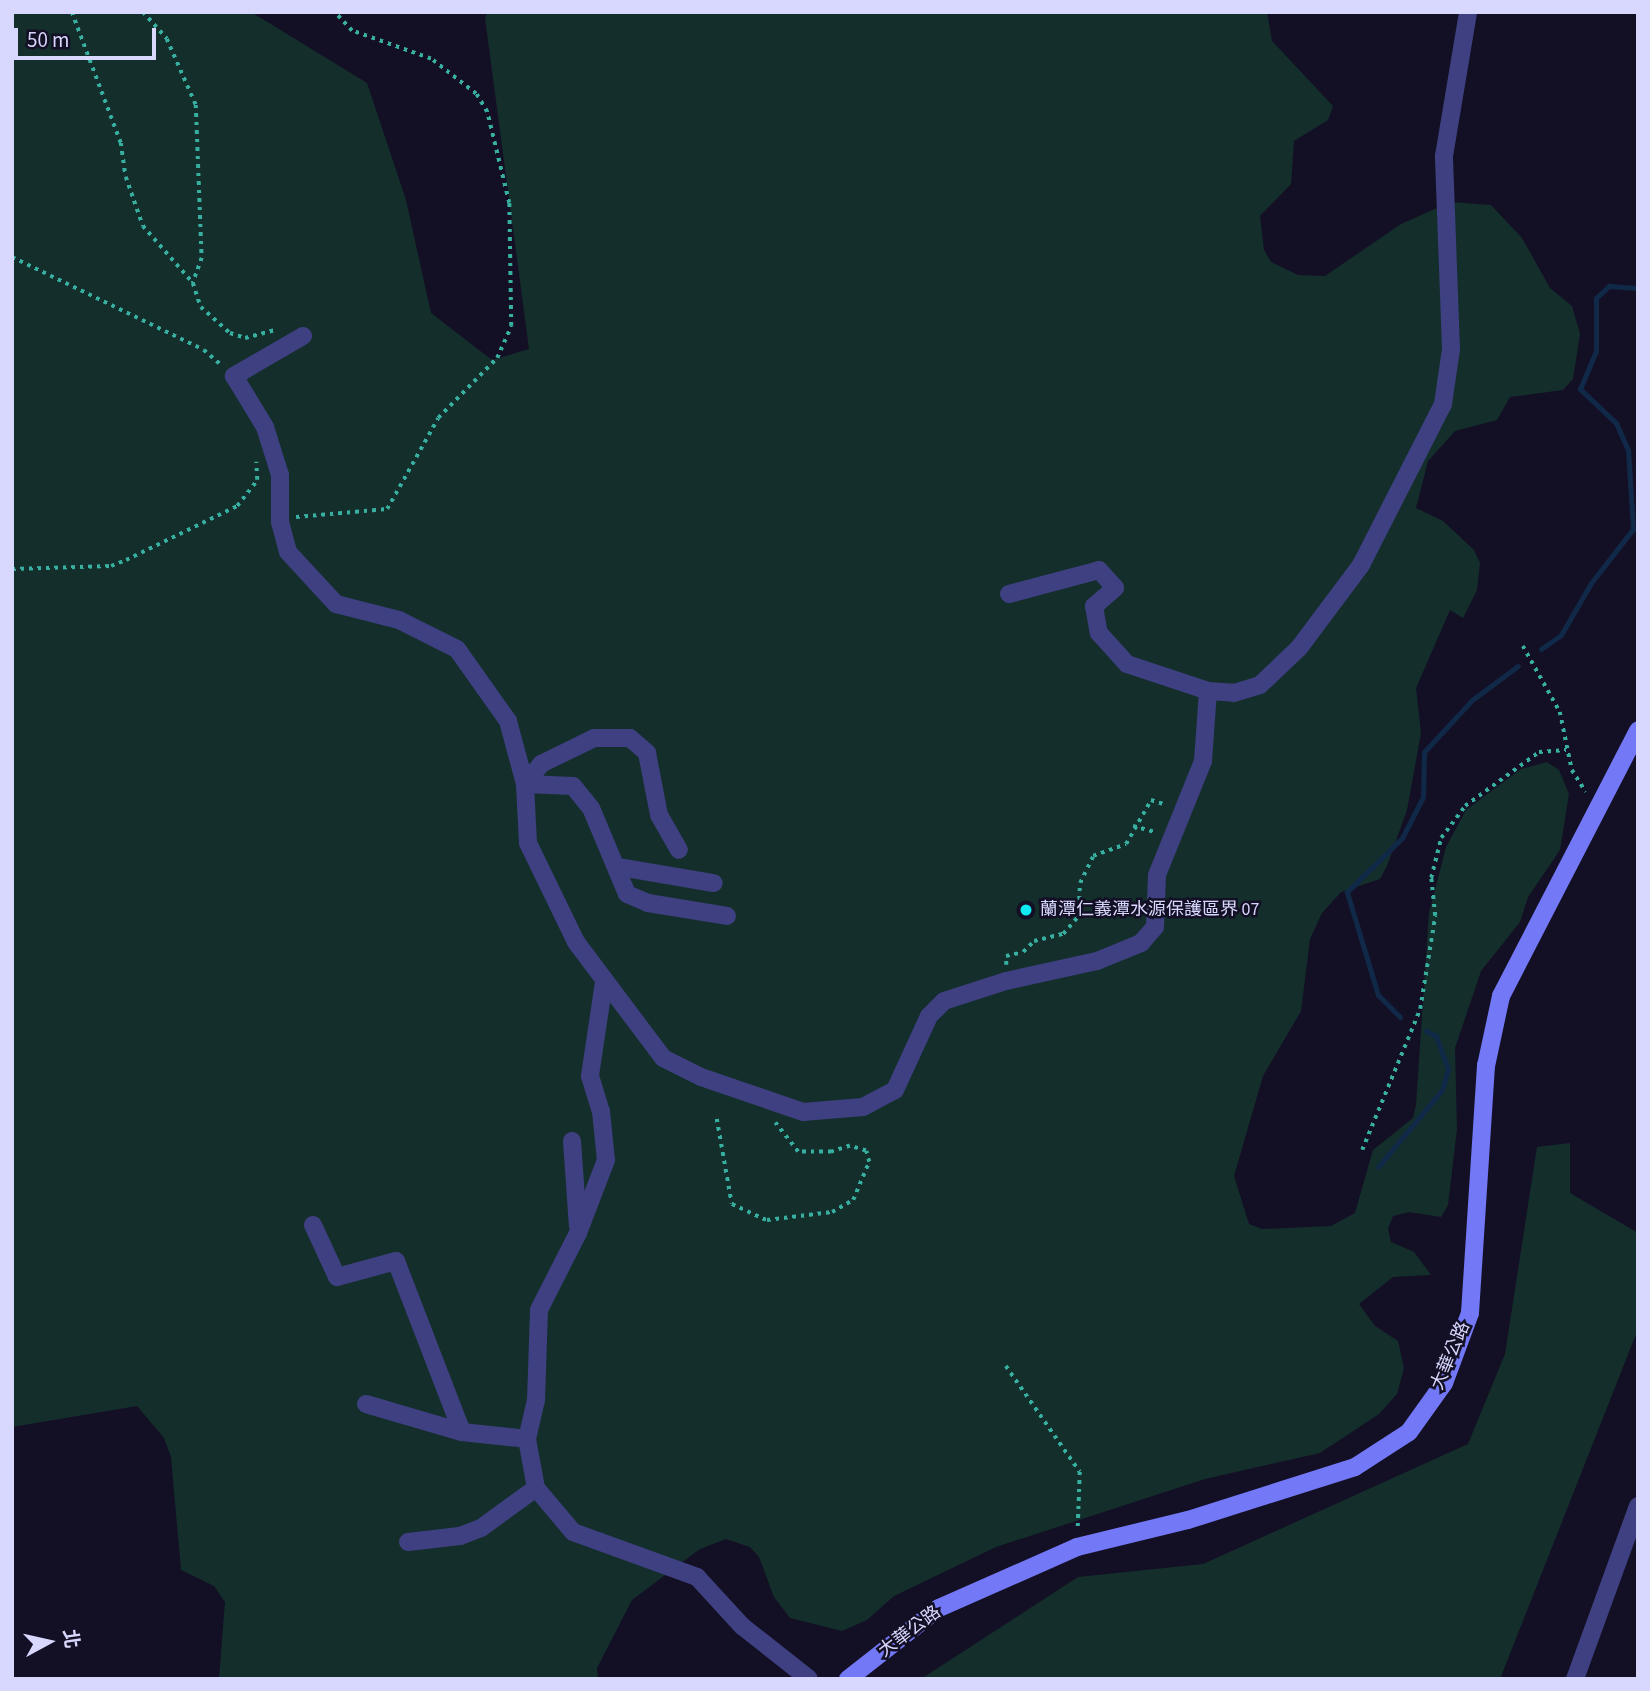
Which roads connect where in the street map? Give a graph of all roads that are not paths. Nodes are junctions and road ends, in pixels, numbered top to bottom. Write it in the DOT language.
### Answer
graph roads {
  1 [pos="1468,12"];
  2 [pos="303,336"];
  3 [pos="1009,594"];
  4 [pos="1208,691"];
  5 [pos="1638,730"];
  6 [pos="526,784"];
  7 [pos="678,850"];
  8 [pos="618,867"];
  9 [pos="714,883"];
  10 [pos="727,916"];
  11 [pos="604,982"];
  12 [pos="572,1141"];
  13 [pos="313,1224"];
  14 [pos="578,1233"];
  15 [pos="366,1404"];
  16 [pos="462,1432"];
  17 [pos="527,1439"];
  18 [pos="536,1488"];
  19 [pos="1638,1506"];
  20 [pos="408,1542"];
  21 [pos="809,1679"];
  22 [pos="848,1679"];
  23 [pos="1575,1679"];
  1 -- 4 [label="street"];
  2 -- 6 [label="street"];
  3 -- 4 [label="street"];
  4 -- 11 [label="street"];
  5 -- 22 [label="main road, 大華公路"];
  6 -- 7 [label="street"];
  6 -- 8 [label="street"];
  6 -- 11 [label="street"];
  8 -- 9 [label="street"];
  8 -- 10 [label="street"];
  11 -- 14 [label="street"];
  12 -- 14 [label="street"];
  13 -- 16 [label="street"];
  14 -- 17 [label="street"];
  15 -- 16 [label="street"];
  16 -- 17 [label="street"];
  17 -- 18 [label="street"];
  18 -- 20 [label="street"];
  18 -- 21 [label="street"];
  19 -- 23 [label="street"];
}
